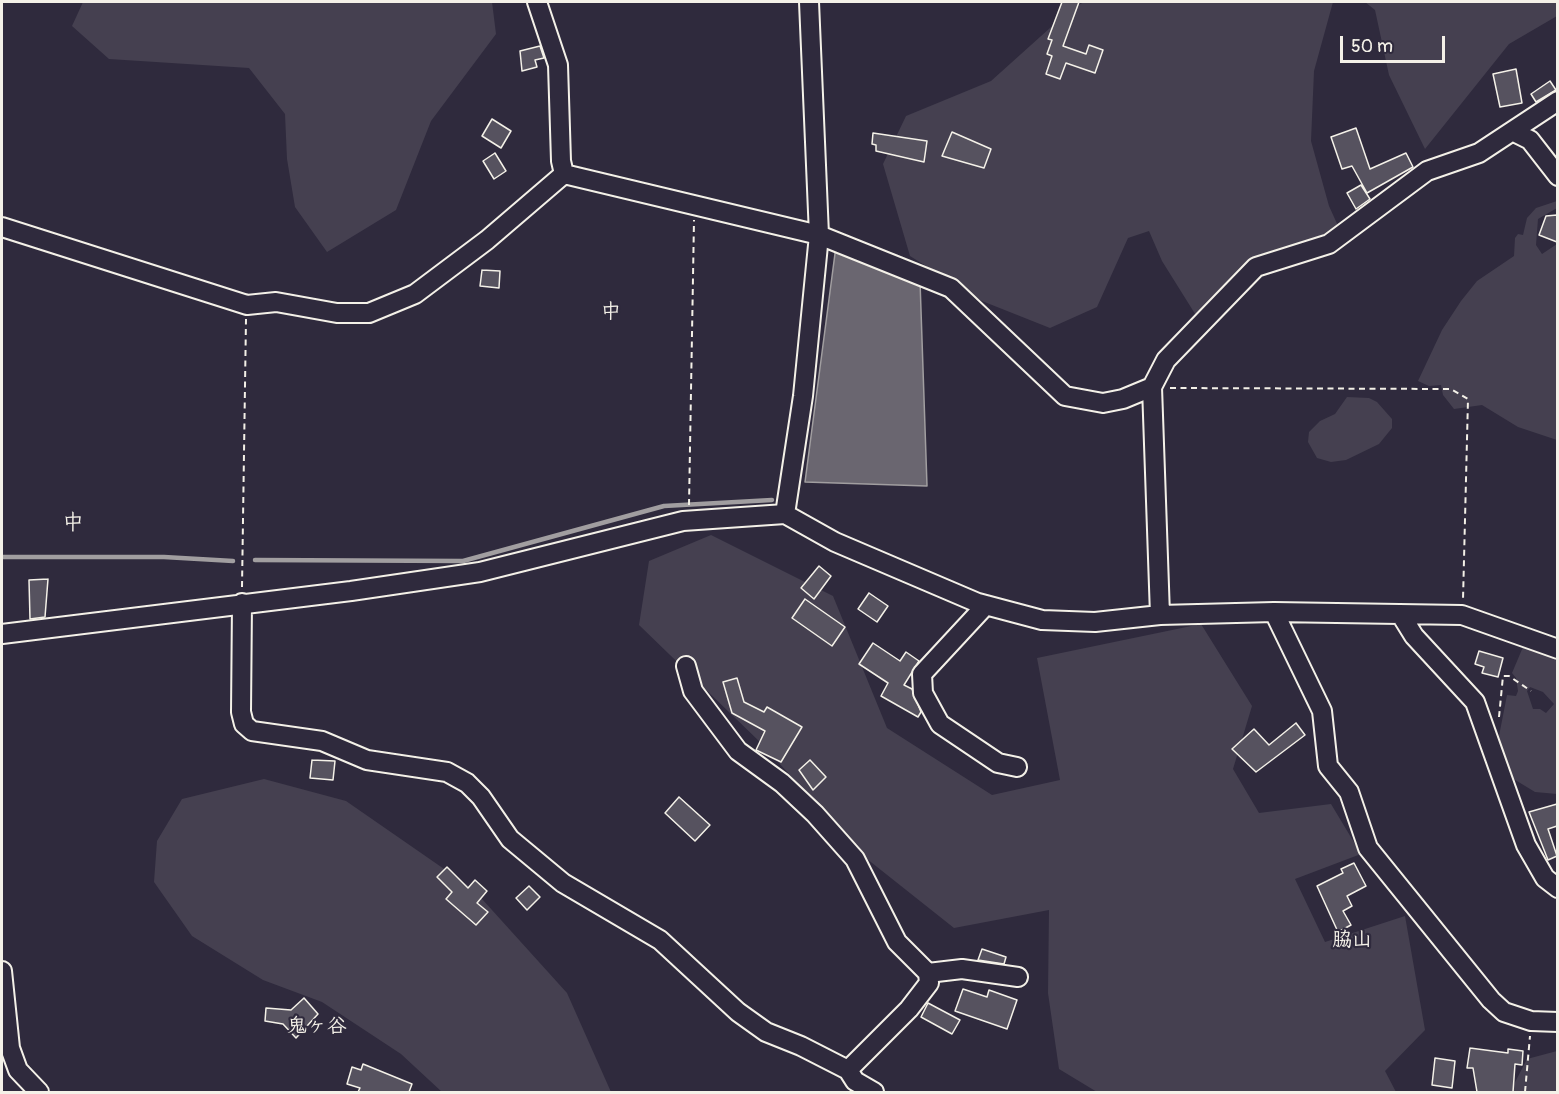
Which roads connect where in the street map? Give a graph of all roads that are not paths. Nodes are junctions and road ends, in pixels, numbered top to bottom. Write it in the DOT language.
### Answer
graph roads {
  1 [pos="537,2"];
  2 [pos="809,2"];
  3 [pos="1557,101"];
  4 [pos="1514,132"];
  5 [pos="564,174"];
  6 [pos="1557,176"];
  7 [pos="2,227"];
  8 [pos="819,235"];
  9 [pos="1152,387"];
  10 [pos="785,513"];
  11 [pos="242,603"];
  12 [pos="986,605"];
  13 [pos="1274,612"];
  14 [pos="1160,615"];
  15 [pos="1401,615"];
  16 [pos="2,634"];
  17 [pos="1557,649"];
  18 [pos="686,666"];
  19 [pos="1017,767"];
  20 [pos="1557,888"];
  21 [pos="2,971"];
  22 [pos="928,972"];
  23 [pos="1018,977"];
  24 [pos="1557,1022"];
  25 [pos="848,1070"];
  26 [pos="39,1092"];
  27 [pos="874,1092"];
  1 -- 5 [label="street"];
  2 -- 8 [label="street"];
  3 -- 4 [label="street"];
  4 -- 6 [label="street"];
  4 -- 9 [label="street"];
  5 -- 7 [label="street"];
  5 -- 8 [label="street"];
  8 -- 9 [label="street"];
  8 -- 10 [label="street"];
  9 -- 14 [label="street"];
  10 -- 11 [label="street"];
  10 -- 12 [label="street"];
  11 -- 16 [label="street"];
  11 -- 25 [label="street"];
  12 -- 14 [label="street"];
  12 -- 19 [label="street"];
  13 -- 14 [label="street"];
  13 -- 15 [label="street"];
  13 -- 24 [label="street"];
  15 -- 17 [label="street"];
  15 -- 20 [label="street"];
  18 -- 22 [label="street"];
  21 -- 26 [label="street"];
  22 -- 23 [label="street"];
  22 -- 25 [label="street"];
  25 -- 27 [label="street"];
}
